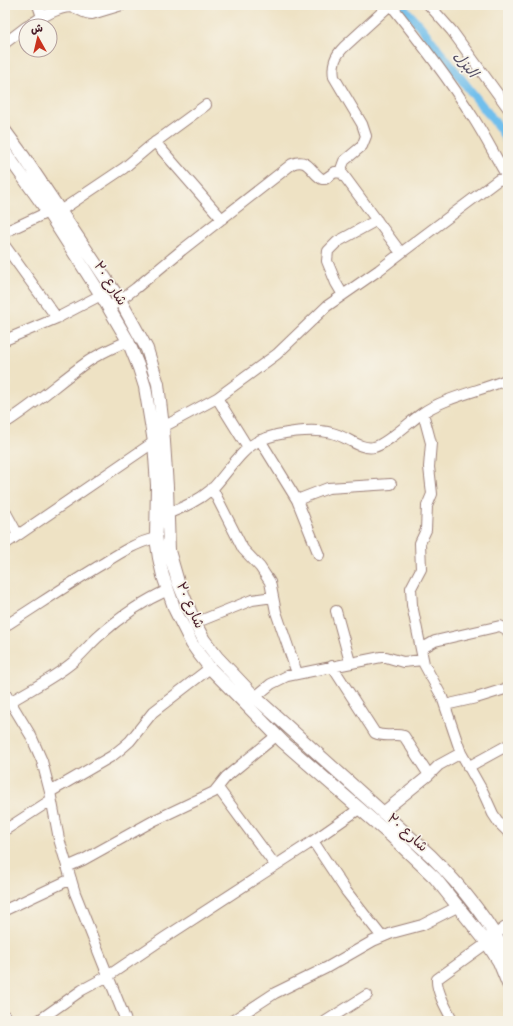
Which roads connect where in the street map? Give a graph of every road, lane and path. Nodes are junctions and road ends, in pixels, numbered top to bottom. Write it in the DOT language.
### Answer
graph roads {
  1 [pos="38,5"];
  2 [pos="122,5"];
  3 [pos="391,5"];
  4 [pos="429,5"];
  5 [pos="42,16"];
  6 [pos="39,18"];
  7 [pos="18,34"];
  8 [pos="5,43"];
  9 [pos="206,105"];
  10 [pos="508,108"];
  11 [pos="5,131"];
  12 [pos="155,142"];
  13 [pos="8,152"];
  14 [pos="340,172"];
  15 [pos="508,178"];
  16 [pos="54,211"];
  17 [pos="222,219"];
  18 [pos="377,220"];
  19 [pos="5,232"];
  20 [pos="5,246"];
  21 [pos="401,253"];
  22 [pos="101,295"];
  23 [pos="343,295"];
  24 [pos="120,300"];
  25 [pos="109,308"];
  26 [pos="57,318"];
  27 [pos="5,340"];
  28 [pos="128,341"];
  29 [pos="508,379"];
  30 [pos="217,398"];
  31 [pos="423,413"];
  32 [pos="5,423"];
  33 [pos="163,427"];
  34 [pos="260,440"];
  35 [pos="154,442"];
  36 [pos="248,448"];
  37 [pos="391,484"];
  38 [pos="212,488"];
  39 [pos="297,500"];
  40 [pos="5,511"];
  41 [pos="167,514"];
  42 [pos="18,535"];
  43 [pos="156,538"];
  44 [pos="5,544"];
  45 [pos="319,555"];
  46 [pos="168,590"];
  47 [pos="273,597"];
  48 [pos="336,611"];
  49 [pos="195,623"];
  50 [pos="5,626"];
  51 [pos="508,632"];
  52 [pos="422,649"];
  53 [pos="423,660"];
  54 [pos="350,662"];
  55 [pos="332,666"];
  56 [pos="210,668"];
  57 [pos="297,673"];
  58 [pos="508,688"];
  59 [pos="5,693"];
  60 [pos="250,701"];
  61 [pos="10,702"];
  62 [pos="445,706"];
  63 [pos="276,736"];
  64 [pos="508,745"];
  65 [pos="461,753"];
  66 [pos="468,767"];
  67 [pos="428,775"];
  68 [pos="218,788"];
  69 [pos="50,796"];
  70 [pos="359,809"];
  71 [pos="382,813"];
  72 [pos="5,830"];
  73 [pos="508,832"];
  74 [pos="314,841"];
  75 [pos="427,861"];
  76 [pos="275,865"];
  77 [pos="67,867"];
  78 [pos="71,879"];
  79 [pos="459,906"];
  80 [pos="5,910"];
  81 [pos="508,925"];
  82 [pos="382,937"];
  83 [pos="491,938"];
  84 [pos="508,958"];
  85 [pos="108,976"];
  86 [pos="508,984"];
  87 [pos="367,995"];
  88 [pos="5,1017"];
  89 [pos="8,1021"];
  90 [pos="38,1021"];
  91 [pos="126,1021"];
  92 [pos="232,1021"];
  93 [pos="326,1021"];
  94 [pos="453,1021"];
  1 -- 5 [label="street"];
  2 -- 5 [label="street"];
  3 -- 14 [label="street"];
  3 -- 15 [label="street"];
  4 -- 10 [label="street"];
  5 -- 6 [label="street"];
  7 -- 8 [label="street"];
  9 -- 12 [label="street"];
  11 -- 13 [label="street, شارع ٣٠"];
  12 -- 16 [label="street"];
  12 -- 17 [label="street"];
  13 -- 16 [label="street, شارع ٣٠"];
  14 -- 17 [label="street"];
  14 -- 18 [label="street"];
  15 -- 21 [label="street"];
  16 -- 19 [label="street"];
  16 -- 22 [label="street, شارع ٣٠"];
  16 -- 24 [label="street, شارع ٣٠"];
  17 -- 24 [label="street"];
  18 -- 21 [label="street"];
  18 -- 23 [label="street"];
  20 -- 26 [label="street"];
  21 -- 23 [label="street"];
  22 -- 25 [label="street, شارع ٣٠"];
  22 -- 26 [label="street"];
  23 -- 30 [label="street"];
  24 -- 25 [label="street"];
  24 -- 33 [label="street, شارع ٣٠"];
  25 -- 28 [label="street, شارع ٣٠"];
  26 -- 27 [label="street"];
  28 -- 32 [label="street"];
  28 -- 35 [label="street, شارع ٣٠"];
  29 -- 31 [label="street"];
  30 -- 33 [label="street"];
  30 -- 36 [label="street"];
  31 -- 34 [label="street"];
  31 -- 52 [label="street"];
  33 -- 41 [label="street, شارع ٣٠"];
  34 -- 36 [label="street"];
  34 -- 39 [label="street"];
  35 -- 42 [label="street"];
  35 -- 43 [label="street, شارع ٣٠"];
  36 -- 38 [label="street"];
  37 -- 39 [label="street"];
  38 -- 41 [label="street"];
  38 -- 47 [label="street"];
  39 -- 45 [label="street"];
  40 -- 42 [label="street"];
  41 -- 49 [label="street, شارع ٣٠"];
  42 -- 44 [label="street"];
  43 -- 46 [label="street, شارع ٣٠"];
  43 -- 50 [label="street"];
  46 -- 56 [label="street, شارع ٣٠"];
  46 -- 61 [label="street"];
  47 -- 49 [label="street"];
  47 -- 57 [label="street"];
  48 -- 54 [label="street"];
  49 -- 60 [label="street, شارع ٣٠"];
  51 -- 52 [label="street"];
  52 -- 53 [label="street"];
  53 -- 54 [label="street"];
  53 -- 62 [label="street"];
  54 -- 55 [label="street"];
  55 -- 57 [label="street"];
  55 -- 67 [label="street"];
  56 -- 60 [label="street, شارع ٣٠"];
  56 -- 69 [label="street"];
  57 -- 60 [label="street"];
  58 -- 62 [label="street"];
  59 -- 61 [label="street"];
  60 -- 63 [label="street, شارع ٣٠"];
  60 -- 71 [label="street, شارع ٣٠"];
  61 -- 69 [label="street"];
  62 -- 65 [label="street"];
  63 -- 68 [label="street"];
  63 -- 70 [label="street, شارع ٣٠"];
  64 -- 66 [label="street"];
  65 -- 66 [label="street"];
  65 -- 67 [label="street"];
  66 -- 73 [label="street"];
  67 -- 71 [label="street"];
  68 -- 76 [label="street"];
  68 -- 77 [label="street"];
  69 -- 72 [label="street"];
  69 -- 77 [label="street"];
  70 -- 74 [label="street"];
  70 -- 75 [label="street, شارع ٣٠"];
  71 -- 75 [label="street, شارع ٣٠"];
  74 -- 76 [label="street"];
  74 -- 82 [label="street"];
  75 -- 79 [label="street, شارع ٣٠"];
  75 -- 83 [label="street, شارع ٣٠"];
  76 -- 85 [label="street"];
  77 -- 78 [label="street"];
  78 -- 80 [label="street"];
  78 -- 85 [label="street"];
  79 -- 82 [label="street"];
  79 -- 83 [label="street, شارع ٣٠"];
  81 -- 83 [label="street"];
  82 -- 92 [label="street"];
  83 -- 84 [label="street, شارع ٣٠"];
  83 -- 86 [label="street, شارع ٣٠"];
  83 -- 94 [label="street"];
  85 -- 90 [label="street"];
  85 -- 91 [label="street"];
  87 -- 93 [label="street"];
  88 -- 89 [label="street"];
}
